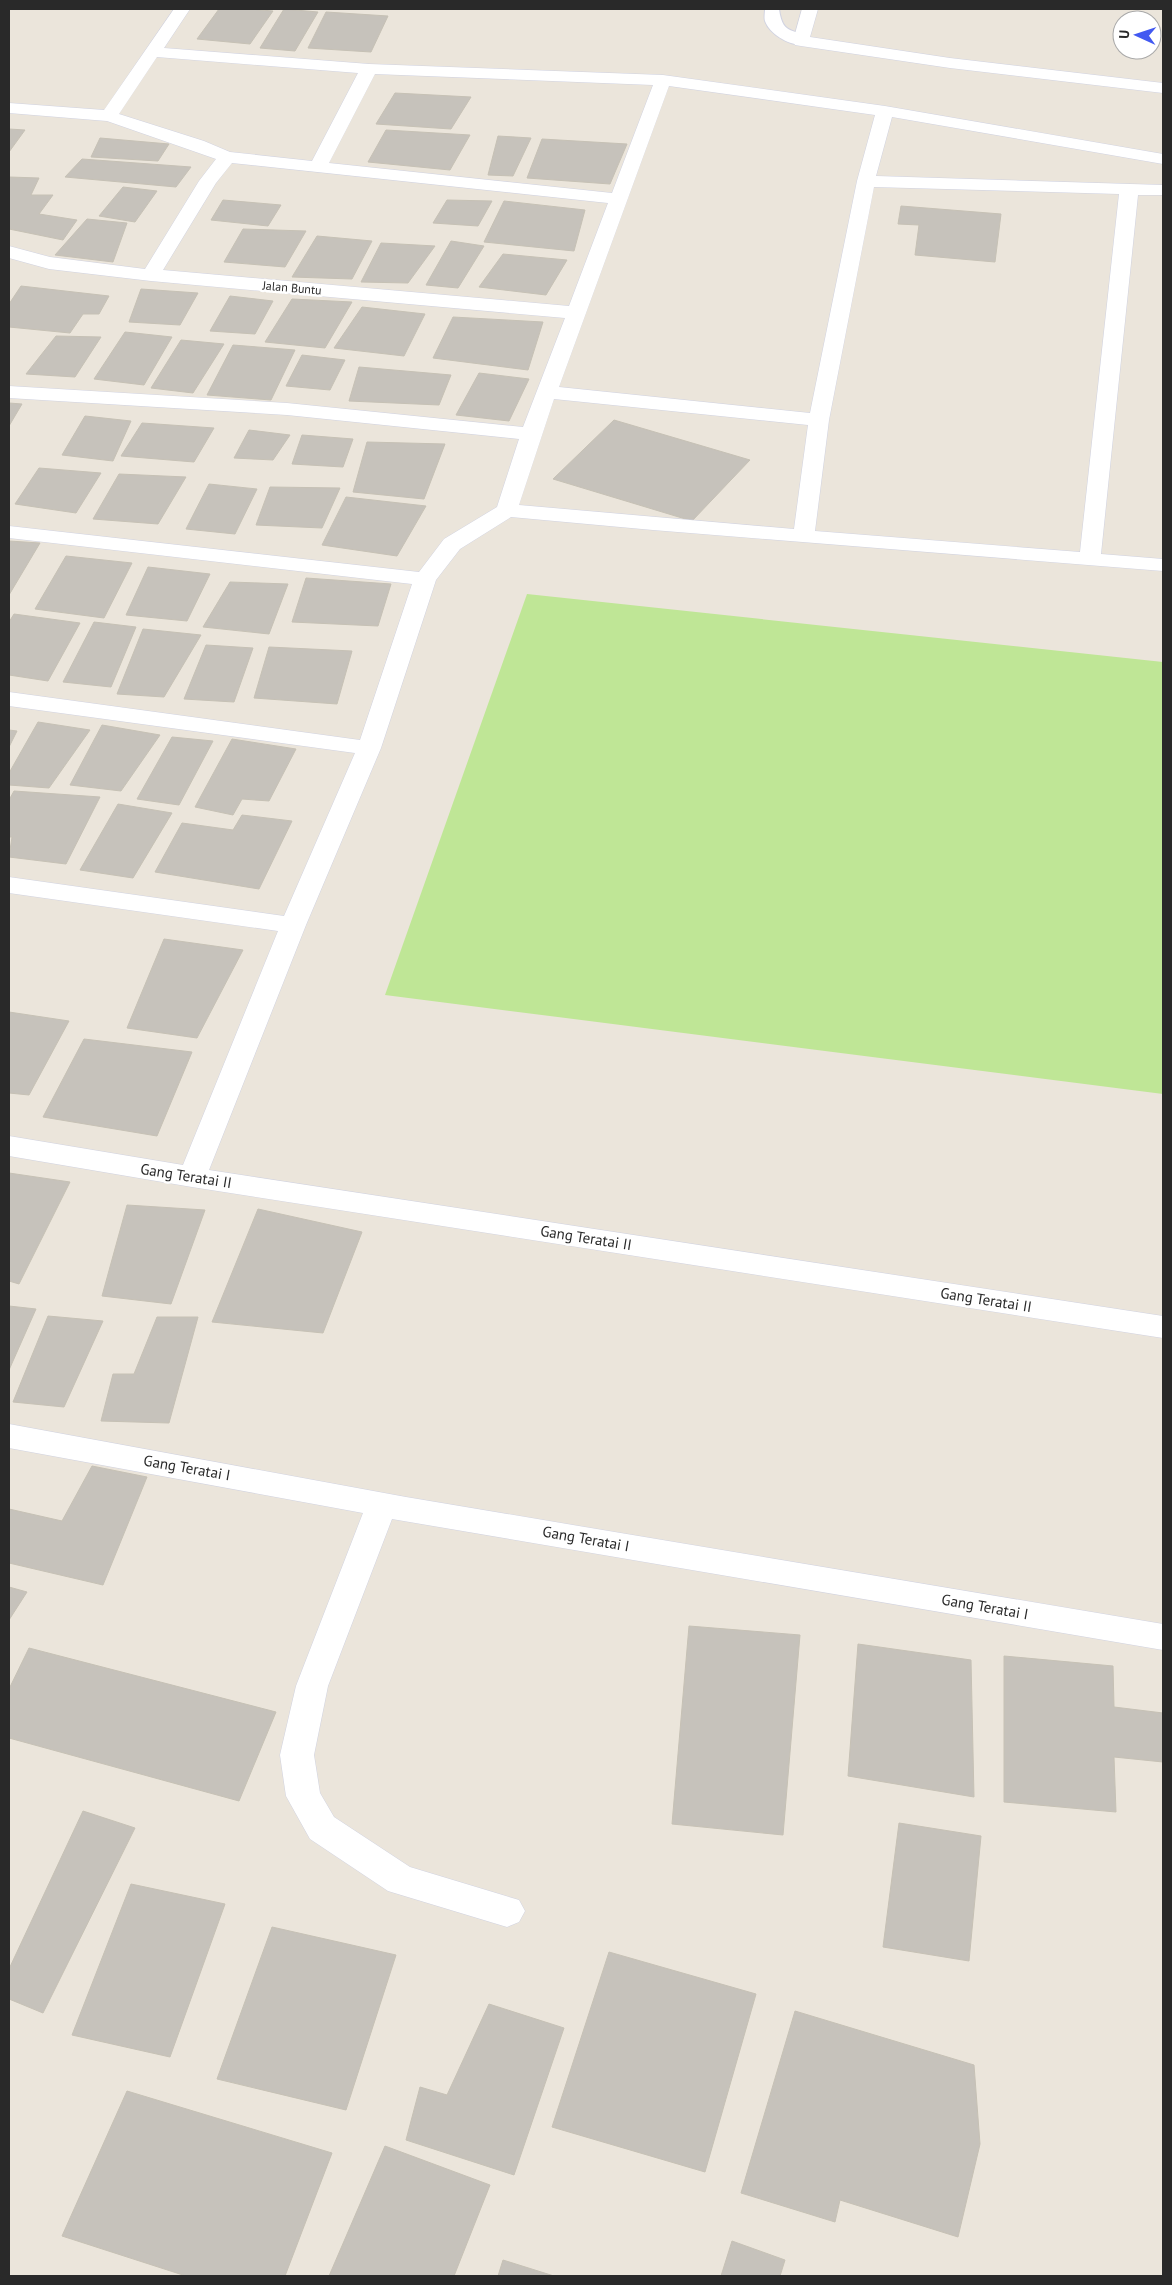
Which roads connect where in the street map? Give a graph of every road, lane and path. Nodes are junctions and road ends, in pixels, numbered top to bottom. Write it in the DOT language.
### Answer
graph roads {
  1 [pos="182,9"];
  2 [pos="772,9"];
  3 [pos="810,9"];
  4 [pos="801,41"];
  5 [pos="153,52"];
  6 [pos="369,69"];
  7 [pos="663,80"];
  8 [pos="1163,88"];
  9 [pos="9,108"];
  10 [pos="885,111"];
  11 [pos="109,116"];
  12 [pos="227,157"];
  13 [pos="1163,159"];
  14 [pos="317,168"];
  15 [pos="866,181"];
  16 [pos="1129,190"];
  17 [pos="1163,190"];
  18 [pos="620,198"];
  19 [pos="9,252"];
  20 [pos="151,275"];
  21 [pos="577,313"];
  22 [pos="9,392"];
  23 [pos="547,392"];
  24 [pos="819,420"];
  25 [pos="531,434"];
  26 [pos="507,510"];
  27 [pos="9,532"];
  28 [pos="804,536"];
  29 [pos="1090,558"];
  30 [pos="1163,565"];
  31 [pos="425,579"];
  32 [pos="9,699"];
  33 [pos="369,748"];
  34 [pos="9,886"];
  35 [pos="293,925"];
  36 [pos="9,1146"];
  37 [pos="192,1177"];
  38 [pos="1163,1327"];
  39 [pos="9,1436"];
  40 [pos="382,1504"];
  41 [pos="1163,1637"];
  42 [pos="507,1911"];
  1 -- 5 [label="street"];
  2 -- 4 [label="lane"];
  3 -- 4 [label="street"];
  4 -- 8 [label="street"];
  5 -- 6 [label="street"];
  5 -- 11 [label="street"];
  6 -- 7 [label="street"];
  6 -- 14 [label="street"];
  7 -- 10 [label="street"];
  7 -- 18 [label="street"];
  9 -- 11 [label="street"];
  10 -- 13 [label="street"];
  10 -- 15 [label="street"];
  11 -- 12 [label="street"];
  12 -- 14 [label="street"];
  12 -- 20 [label="street"];
  14 -- 18 [label="street"];
  15 -- 16 [label="street"];
  15 -- 24 [label="street"];
  16 -- 17 [label="street"];
  16 -- 29 [label="street"];
  18 -- 21 [label="street"];
  19 -- 20 [label="street, Jalan Buntu"];
  20 -- 21 [label="street, Jalan Buntu"];
  21 -- 23 [label="street"];
  22 -- 25 [label="street"];
  23 -- 24 [label="street"];
  23 -- 25 [label="street"];
  24 -- 28 [label="street"];
  25 -- 26 [label="street"];
  26 -- 28 [label="street"];
  26 -- 31 [label="street"];
  27 -- 31 [label="street"];
  28 -- 29 [label="street"];
  29 -- 30 [label="street"];
  31 -- 33 [label="street"];
  32 -- 33 [label="street"];
  33 -- 35 [label="street"];
  34 -- 35 [label="street"];
  35 -- 37 [label="street"];
  36 -- 37 [label="street, Gang Teratai II"];
  37 -- 38 [label="street, Gang Teratai II"];
  39 -- 40 [label="street, Gang Teratai I"];
  40 -- 41 [label="street, Gang Teratai I"];
  40 -- 42 [label="street"];
}
